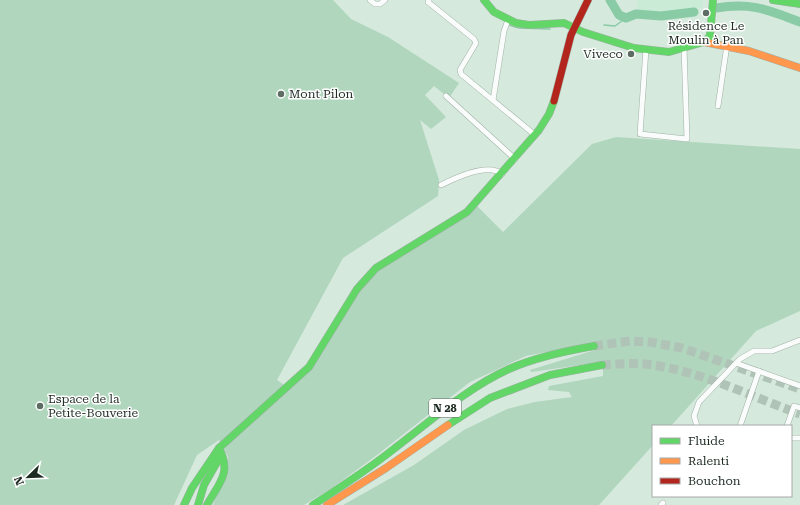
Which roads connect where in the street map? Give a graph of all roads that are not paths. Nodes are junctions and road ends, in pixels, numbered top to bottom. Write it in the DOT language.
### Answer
graph roads {
  1 [pos="370,0"];
  2 [pos="385,0"];
  3 [pos="429,0"];
  4 [pos="484,0"];
  5 [pos="588,0"];
  6 [pos="713,0"];
  7 [pos="773,0"];
  8 [pos="800,4"];
  9 [pos="508,20"];
  10 [pos="575,28"];
  11 [pos="710,36"];
  12 [pos="704,42"];
  13 [pos="713,44"];
  14 [pos="727,45"];
  15 [pos="684,48"];
  16 [pos="646,49"];
  17 [pos="800,68"];
  18 [pos="446,96"];
  19 [pos="493,100"];
  20 [pos="718,106"];
  21 [pos="535,135"];
  22 [pos="515,159"];
  23 [pos="502,174"];
  24 [pos="441,185"];
  25 [pos="800,340"];
  26 [pos="594,346"];
  27 [pos="736,363"];
  28 [pos="602,365"];
  29 [pos="759,371"];
  30 [pos="800,386"];
  31 [pos="800,408"];
  32 [pos="697,425"];
  33 [pos="740,425"];
  34 [pos="787,425"];
  35 [pos="221,451"];
  36 [pos="184,505"];
  37 [pos="198,505"];
  38 [pos="207,505"];
  39 [pos="314,505"];
  40 [pos="327,505"];
  1 -- 2 [label="street"];
  3 -- 19 [label="street"];
  4 -- 9 [label="main road"];
  5 -- 10 [label="main road"];
  6 -- 11 [label="main road"];
  7 -- 8 [label="main road"];
  9 -- 10 [label="main road"];
  9 -- 19 [label="street"];
  10 -- 16 [label="main road"];
  10 -- 21 [label="main road"];
  11 -- 12 [label="main road"];
  11 -- 13 [label="main road"];
  12 -- 13 [label="main road"];
  12 -- 15 [label="main road"];
  13 -- 14 [label="main road"];
  14 -- 17 [label="main road"];
  14 -- 20 [label="street"];
  15 -- 16 [label="main road"];
  15 -- 16 [label="street"];
  18 -- 22 [label="street"];
  19 -- 21 [label="street"];
  21 -- 22 [label="main road"];
  22 -- 23 [label="main road"];
  23 -- 24 [label="street"];
  23 -- 35 [label="main road"];
  25 -- 27 [label="street"];
  26 -- 39 [label="main road, N 28"];
  27 -- 29 [label="street"];
  27 -- 32 [label="street"];
  28 -- 40 [label="main road, N 28"];
  29 -- 30 [label="street"];
  29 -- 33 [label="street"];
  31 -- 34 [label="street"];
  35 -- 36 [label="main road"];
  35 -- 37 [label="main road"];
  35 -- 38 [label="main road"];
}
